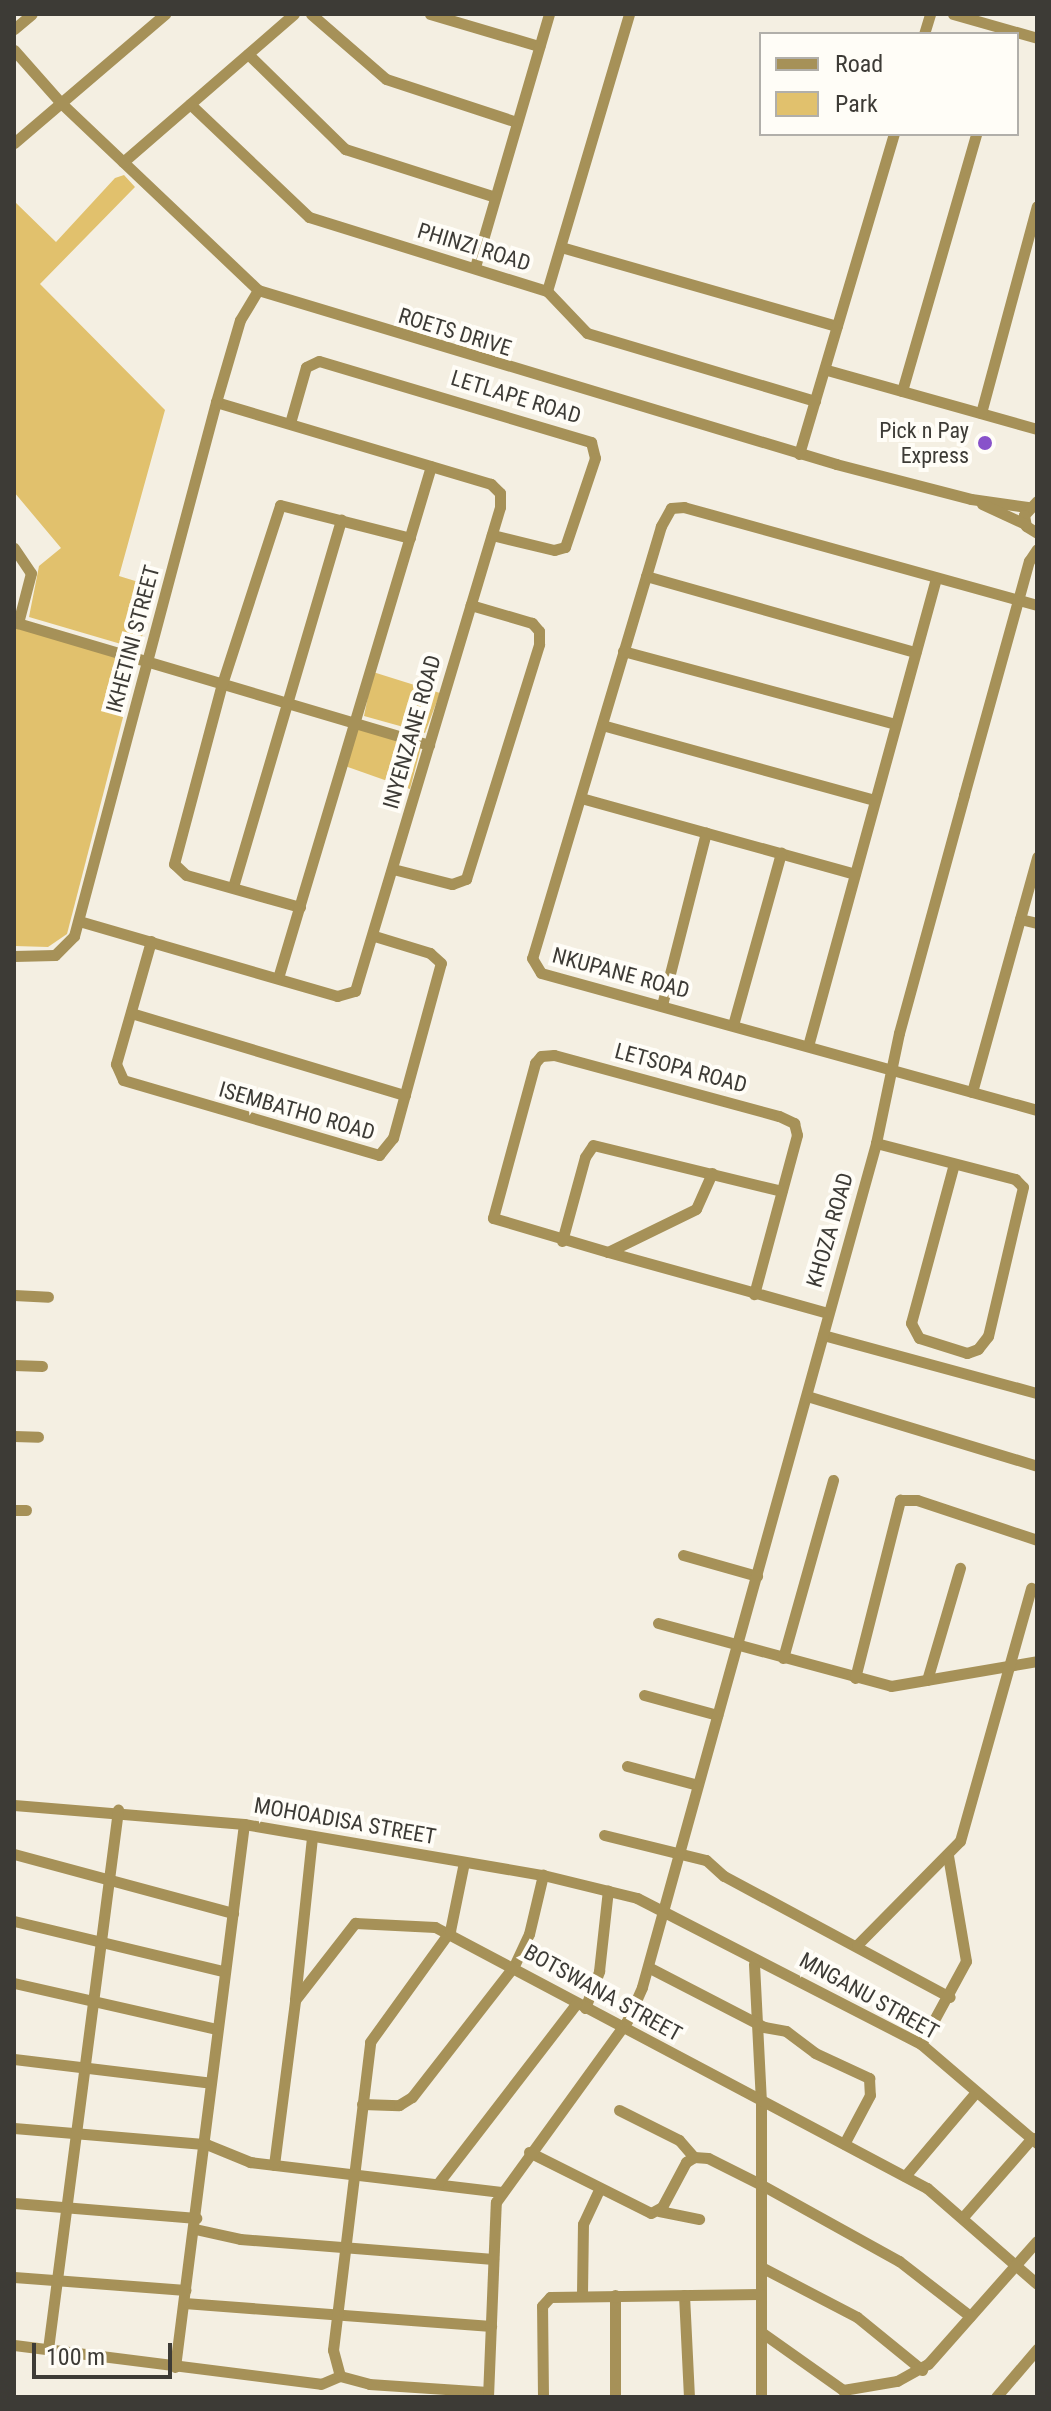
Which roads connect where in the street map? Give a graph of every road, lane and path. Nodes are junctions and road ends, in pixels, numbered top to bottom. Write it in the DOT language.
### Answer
graph roads {
  1 [pos="32,14"];
  2 [pos="165,14"];
  3 [pos="294,14"];
  4 [pos="311,14"];
  5 [pos="430,14"];
  6 [pos="549,14"];
  7 [pos="629,14"];
  8 [pos="953,14"];
  9 [pos="14,29"];
  10 [pos="1006,32"];
  11 [pos="539,46"];
  12 [pos="14,50"];
  13 [pos="248,54"];
  14 [pos="60,102"];
  15 [pos="190,104"];
  16 [pos="517,122"];
  17 [pos="893,136"];
  18 [pos="975,136"];
  19 [pos="14,143"];
  20 [pos="123,162"];
  21 [pos="495,197"];
  22 [pos="1037,206"];
  23 [pos="561,247"];
  24 [pos="475,267"];
  25 [pos="258,290"];
  26 [pos="547,291"];
  27 [pos="837,326"];
  28 [pos="827,370"];
  29 [pos="902,391"];
  30 [pos="815,401"];
  31 [pos="216,402"];
  32 [pos="981,413"];
  33 [pos="290,423"];
  34 [pos="1037,429"];
  35 [pos="799,454"];
  36 [pos="431,466"];
  37 [pos="1037,490"];
  38 [pos="971,499"];
  39 [pos="1032,504"];
  40 [pos="341,520"];
  41 [pos="1026,525"];
  42 [pos="1037,533"];
  43 [pos="492,535"];
  44 [pos="410,538"];
  45 [pos="14,548"];
  46 [pos="1037,549"];
  47 [pos="1029,561"];
  48 [pos="646,576"];
  49 [pos="936,578"];
  50 [pos="1019,600"];
  51 [pos="471,605"];
  52 [pos="1037,605"];
  53 [pos="16,622"];
  54 [pos="623,651"];
  55 [pos="915,652"];
  56 [pos="149,661"];
  57 [pos="222,684"];
  58 [pos="287,703"];
  59 [pos="355,723"];
  60 [pos="895,724"];
  61 [pos="602,725"];
  62 [pos="429,745"];
  63 [pos="581,798"];
  64 [pos="874,800"];
  65 [pos="706,833"];
  66 [pos="781,853"];
  67 [pos="1037,857"];
  68 [pos="393,869"];
  69 [pos="855,874"];
  70 [pos="233,887"];
  71 [pos="300,907"];
  72 [pos="1020,919"];
  73 [pos="79,921"];
  74 [pos="1037,923"];
  75 [pos="374,936"];
  76 [pos="151,941"];
  77 [pos="14,956"];
  78 [pos="278,978"];
  79 [pos="662,1005"];
  80 [pos="131,1013"];
  81 [pos="733,1025"];
  82 [pos="808,1046"];
  83 [pos="892,1071"];
  84 [pos="972,1092"];
  85 [pos="405,1095"];
  86 [pos="1037,1110"];
  87 [pos="876,1143"];
  88 [pos="954,1164"];
  89 [pos="712,1173"];
  90 [pos="781,1191"];
  91 [pos="562,1241"];
  92 [pos="608,1252"];
  93 [pos="754,1294"];
  94 [pos="14,1295"];
  95 [pos="48,1297"];
  96 [pos="828,1313"];
  97 [pos="823,1335"];
  98 [pos="14,1365"];
  99 [pos="42,1366"];
  100 [pos="1037,1393"];
  101 [pos="807,1396"];
  102 [pos="14,1436"];
  103 [pos="38,1437"];
  104 [pos="1037,1466"];
  105 [pos="833,1480"];
  106 [pos="1037,1540"];
  107 [pos="683,1555"];
  108 [pos="960,1568"];
  109 [pos="757,1576"];
  110 [pos="1031,1588"];
  111 [pos="658,1623"];
  112 [pos="737,1644"];
  113 [pos="783,1658"];
  114 [pos="1037,1661"];
  115 [pos="1007,1667"];
  116 [pos="855,1678"];
  117 [pos="927,1680"];
  118 [pos="644,1695"];
  119 [pos="717,1715"];
  120 [pos="627,1766"];
  121 [pos="698,1785"];
  122 [pos="14,1805"];
  123 [pos="118,1810"];
  124 [pos="244,1824"];
  125 [pos="604,1835"];
  126 [pos="312,1836"];
  127 [pos="14,1854"];
  128 [pos="679,1855"];
  129 [pos="948,1856"];
  130 [pos="464,1862"];
  131 [pos="543,1875"];
  132 [pos="106,1879"];
  133 [pos="608,1890"];
  134 [pos="664,1908"];
  135 [pos="233,1913"];
  136 [pos="14,1921"];
  137 [pos="450,1931"];
  138 [pos="98,1939"];
  139 [pos="857,1945"];
  140 [pos="754,1964"];
  141 [pos="514,1966"];
  142 [pos="648,1967"];
  143 [pos="223,1971"];
  144 [pos="14,1983"];
  145 [pos="950,1997"];
  146 [pos="295,2000"];
  147 [pos="91,2002"];
  148 [pos="581,2005"];
  149 [pos="758,2023"];
  150 [pos="216,2029"];
  151 [pos="621,2029"];
  152 [pos="921,2044"];
  153 [pos="14,2059"];
  154 [pos="83,2068"];
  155 [pos="211,2083"];
  156 [pos="976,2092"];
  157 [pos="761,2101"];
  158 [pos="362,2104"];
  159 [pos="619,2110"];
  160 [pos="14,2128"];
  161 [pos="75,2134"];
  162 [pos="1035,2141"];
  163 [pos="206,2144"];
  164 [pos="844,2144"];
  165 [pos="529,2152"];
  166 [pos="694,2157"];
  167 [pos="274,2165"];
  168 [pos="354,2173"];
  169 [pos="905,2176"];
  170 [pos="439,2182"];
  171 [pos="760,2184"];
  172 [pos="599,2189"];
  173 [pos="501,2192"];
  174 [pos="14,2203"];
  175 [pos="67,2207"];
  176 [pos="659,2211"];
  177 [pos="963,2217"];
  178 [pos="699,2219"];
  179 [pos="195,2224"];
  180 [pos="1037,2241"];
  181 [pos="344,2249"];
  182 [pos="493,2259"];
  183 [pos="1015,2265"];
  184 [pos="761,2267"];
  185 [pos="14,2277"];
  186 [pos="57,2280"];
  187 [pos="1037,2284"];
  188 [pos="582,2294"];
  189 [pos="761,2294"];
  190 [pos="615,2295"];
  191 [pos="684,2295"];
  192 [pos="185,2296"];
  193 [pos="337,2315"];
  194 [pos="970,2316"];
  195 [pos="491,2326"];
  196 [pos="761,2332"];
  197 [pos="14,2345"];
  198 [pos="48,2349"];
  199 [pos="1037,2349"];
  200 [pos="175,2367"];
  201 [pos="922,2370"];
  202 [pos="340,2376"];
  203 [pos="426,2393"];
  204 [pos="488,2394"];
  205 [pos="543,2397"];
  206 [pos="615,2397"];
  207 [pos="689,2397"];
  208 [pos="761,2397"];
  209 [pos="996,2397"];
  1 -- 9 [label="street"];
  2 -- 14 [label="street"];
  3 -- 13 [label="street"];
  4 -- 16 [label="street"];
  5 -- 11 [label="street"];
  6 -- 11 [label="street"];
  7 -- 23 [label="street"];
  8 -- 10 [label="street"];
  11 -- 16 [label="street"];
  12 -- 14 [label="street, ROETS DRIVE"];
  13 -- 15 [label="street"];
  13 -- 21 [label="street"];
  14 -- 19 [label="street"];
  14 -- 20 [label="street, ROETS DRIVE"];
  15 -- 20 [label="street"];
  15 -- 24 [label="street, PHINZI ROAD"];
  16 -- 21 [label="street"];
  17 -- 27 [label="street"];
  18 -- 29 [label="street"];
  20 -- 25 [label="street, ROETS DRIVE"];
  21 -- 24 [label="street"];
  22 -- 32 [label="street"];
  23 -- 26 [label="street"];
  23 -- 27 [label="street"];
  24 -- 26 [label="street, PHINZI ROAD"];
  25 -- 31 [label="street, IKHETINI STREET"];
  25 -- 35 [label="street, ROETS DRIVE"];
  26 -- 30 [label="street, PHINZI ROAD"];
  27 -- 28 [label="street"];
  28 -- 29 [label="street"];
  28 -- 30 [label="street"];
  29 -- 32 [label="street"];
  30 -- 35 [label="street"];
  31 -- 33 [label="street, INYENZANE ROAD"];
  31 -- 56 [label="street, IKHETINI STREET"];
  32 -- 34 [label="street"];
  33 -- 36 [label="street, INYENZANE ROAD"];
  33 -- 43 [label="street, LETLAPE ROAD"];
  35 -- 38 [label="street, ROETS DRIVE"];
  36 -- 43 [label="street, INYENZANE ROAD"];
  36 -- 44 [label="street"];
  37 -- 39 [label="street"];
  38 -- 39 [label="street, ROETS DRIVE"];
  38 -- 41 [label="street, ROETS DRIVE"];
  39 -- 41 [label="street, KHOZA ROAD"];
  40 -- 44 [label="street"];
  40 -- 57 [label="street"];
  40 -- 58 [label="street"];
  41 -- 42 [label="street, ROETS DRIVE"];
  41 -- 47 [label="street, KHOZA ROAD"];
  43 -- 51 [label="street, INYENZANE ROAD"];
  44 -- 59 [label="street"];
  45 -- 53 [label="street"];
  46 -- 47 [label="street, KHOZA ROAD"];
  47 -- 50 [label="street, KHOZA ROAD"];
  48 -- 49 [label="street, NKUPANE ROAD"];
  48 -- 54 [label="street, NKUPANE ROAD"];
  48 -- 55 [label="street"];
  49 -- 50 [label="street"];
  49 -- 55 [label="street"];
  50 -- 52 [label="street"];
  50 -- 83 [label="street, KHOZA ROAD"];
  51 -- 62 [label="street, INYENZANE ROAD"];
  51 -- 68 [label="street"];
  53 -- 56 [label="street"];
  54 -- 60 [label="street"];
  54 -- 61 [label="street, NKUPANE ROAD"];
  55 -- 60 [label="street"];
  56 -- 57 [label="street"];
  56 -- 73 [label="street, IKHETINI STREET"];
  57 -- 58 [label="street"];
  57 -- 70 [label="street"];
  58 -- 59 [label="street"];
  58 -- 70 [label="street"];
  59 -- 62 [label="street"];
  59 -- 71 [label="street"];
  60 -- 64 [label="street"];
  61 -- 63 [label="street, NKUPANE ROAD"];
  61 -- 64 [label="street"];
  62 -- 68 [label="street, INYENZANE ROAD"];
  63 -- 65 [label="street"];
  63 -- 79 [label="street, NKUPANE ROAD"];
  64 -- 69 [label="street"];
  65 -- 66 [label="street"];
  65 -- 79 [label="street"];
  66 -- 69 [label="street"];
  66 -- 81 [label="street"];
  67 -- 72 [label="street"];
  68 -- 75 [label="street, INYENZANE ROAD"];
  69 -- 82 [label="street"];
  70 -- 71 [label="street"];
  71 -- 78 [label="street"];
  72 -- 74 [label="street"];
  72 -- 84 [label="street"];
  73 -- 76 [label="street, INYENZANE ROAD"];
  73 -- 77 [label="street, IKHETINI STREET"];
  75 -- 78 [label="street, INYENZANE ROAD"];
  75 -- 85 [label="street, ISEMBATHO ROAD"];
  76 -- 78 [label="street, INYENZANE ROAD"];
  76 -- 80 [label="street, ISEMBATHO ROAD"];
  79 -- 81 [label="street, NKUPANE ROAD"];
  80 -- 85 [label="street"];
  80 -- 85 [label="street, ISEMBATHO ROAD"];
  81 -- 82 [label="street, NKUPANE ROAD"];
  82 -- 83 [label="street, NKUPANE ROAD"];
  83 -- 84 [label="street, NKUPANE ROAD"];
  83 -- 87 [label="street, KHOZA ROAD"];
  84 -- 86 [label="street, NKUPANE ROAD"];
  87 -- 88 [label="street"];
  87 -- 96 [label="street, KHOZA ROAD"];
  88 -- 88 [label="street"];
  89 -- 90 [label="street"];
  89 -- 91 [label="street"];
  89 -- 92 [label="street"];
  90 -- 91 [label="street, LETSOPA ROAD"];
  90 -- 93 [label="street, LETSOPA ROAD"];
  91 -- 92 [label="street"];
  92 -- 93 [label="street"];
  93 -- 96 [label="street"];
  94 -- 95 [label="street"];
  96 -- 97 [label="street, KHOZA ROAD"];
  97 -- 100 [label="street"];
  97 -- 101 [label="street, KHOZA ROAD"];
  98 -- 99 [label="street"];
  101 -- 104 [label="street"];
  101 -- 109 [label="street, KHOZA ROAD"];
  102 -- 103 [label="street"];
  105 -- 113 [label="street"];
  106 -- 116 [label="street"];
  107 -- 109 [label="street"];
  108 -- 117 [label="street"];
  109 -- 112 [label="street, KHOZA ROAD"];
  110 -- 115 [label="street"];
  111 -- 112 [label="street"];
  112 -- 113 [label="street"];
  112 -- 119 [label="street, KHOZA ROAD"];
  113 -- 116 [label="street"];
  114 -- 115 [label="street"];
  115 -- 117 [label="street"];
  115 -- 129 [label="street"];
  116 -- 117 [label="street"];
  118 -- 119 [label="street"];
  119 -- 121 [label="street, KHOZA ROAD"];
  120 -- 121 [label="street"];
  121 -- 128 [label="street, KHOZA ROAD"];
  122 -- 123 [label="street, MOHOADISA STREET"];
  123 -- 124 [label="street, MOHOADISA STREET"];
  123 -- 132 [label="street"];
  124 -- 126 [label="street, MOHOADISA STREET"];
  124 -- 135 [label="street"];
  125 -- 128 [label="street"];
  126 -- 130 [label="street, MOHOADISA STREET"];
  126 -- 146 [label="street"];
  127 -- 132 [label="street"];
  128 -- 134 [label="street, KHOZA ROAD"];
  128 -- 139 [label="street"];
  129 -- 139 [label="street"];
  129 -- 145 [label="street"];
  130 -- 131 [label="street, MOHOADISA STREET"];
  130 -- 137 [label="street"];
  131 -- 133 [label="street, MOHOADISA STREET"];
  131 -- 141 [label="street"];
  132 -- 135 [label="street"];
  132 -- 138 [label="street"];
  133 -- 134 [label="street, MOHOADISA STREET"];
  133 -- 148 [label="street"];
  134 -- 142 [label="street, KHOZA ROAD"];
  134 -- 152 [label="street, MNGANU STREET"];
  135 -- 143 [label="street"];
  136 -- 138 [label="street"];
  137 -- 141 [label="street, BOTSWANA STREET"];
  137 -- 146 [label="street, BOTSWANA STREET"];
  137 -- 158 [label="street"];
  138 -- 143 [label="street"];
  138 -- 147 [label="street"];
  139 -- 145 [label="street"];
  140 -- 149 [label="street"];
  141 -- 148 [label="street, BOTSWANA STREET"];
  141 -- 158 [label="street"];
  142 -- 149 [label="street"];
  142 -- 151 [label="street, KHOZA ROAD"];
  143 -- 150 [label="street"];
  144 -- 147 [label="street"];
  145 -- 152 [label="street"];
  146 -- 167 [label="street"];
  147 -- 150 [label="street"];
  147 -- 154 [label="street"];
  148 -- 151 [label="street, BOTSWANA STREET"];
  148 -- 170 [label="street"];
  149 -- 157 [label="street"];
  149 -- 164 [label="street"];
  150 -- 155 [label="street"];
  151 -- 157 [label="street, BOTSWANA STREET"];
  151 -- 165 [label="street, KHOZA ROAD"];
  152 -- 156 [label="street, MNGANU STREET"];
  153 -- 154 [label="street"];
  154 -- 155 [label="street"];
  154 -- 161 [label="street"];
  155 -- 163 [label="street"];
  156 -- 162 [label="street, MNGANU STREET"];
  156 -- 169 [label="street"];
  157 -- 164 [label="street, BOTSWANA STREET"];
  157 -- 171 [label="street"];
  158 -- 168 [label="street"];
  159 -- 166 [label="street"];
  160 -- 161 [label="street"];
  161 -- 163 [label="street"];
  161 -- 175 [label="street"];
  162 -- 177 [label="street"];
  163 -- 167 [label="street"];
  163 -- 179 [label="street"];
  164 -- 169 [label="street, BOTSWANA STREET"];
  165 -- 172 [label="street"];
  165 -- 173 [label="street, KHOZA ROAD"];
  166 -- 171 [label="street"];
  166 -- 176 [label="street"];
  167 -- 168 [label="street"];
  168 -- 170 [label="street"];
  168 -- 181 [label="street"];
  169 -- 177 [label="street, BOTSWANA STREET"];
  170 -- 173 [label="street"];
  171 -- 184 [label="street"];
  171 -- 194 [label="street"];
  172 -- 176 [label="street"];
  172 -- 188 [label="street"];
  173 -- 182 [label="street"];
  174 -- 175 [label="street"];
  175 -- 179 [label="street"];
  175 -- 186 [label="street"];
  176 -- 178 [label="street"];
  177 -- 183 [label="street, BOTSWANA STREET"];
  179 -- 181 [label="street"];
  179 -- 192 [label="street"];
  180 -- 183 [label="street"];
  181 -- 182 [label="street"];
  181 -- 193 [label="street"];
  182 -- 195 [label="street"];
  183 -- 187 [label="street, BOTSWANA STREET"];
  183 -- 194 [label="street"];
  184 -- 189 [label="street"];
  184 -- 201 [label="street"];
  185 -- 186 [label="street"];
  186 -- 192 [label="street"];
  186 -- 198 [label="street"];
  188 -- 190 [label="street"];
  188 -- 205 [label="street"];
  189 -- 191 [label="street"];
  189 -- 196 [label="street"];
  190 -- 191 [label="street"];
  190 -- 206 [label="street"];
  191 -- 207 [label="street"];
  192 -- 193 [label="street"];
  192 -- 200 [label="street"];
  193 -- 195 [label="street"];
  193 -- 202 [label="street"];
  194 -- 201 [label="street"];
  195 -- 204 [label="street"];
  196 -- 201 [label="street"];
  196 -- 208 [label="street"];
  197 -- 198 [label="street"];
  198 -- 200 [label="street"];
  199 -- 209 [label="street"];
  200 -- 202 [label="street"];
  202 -- 203 [label="street"];
  203 -- 204 [label="street"];
}
